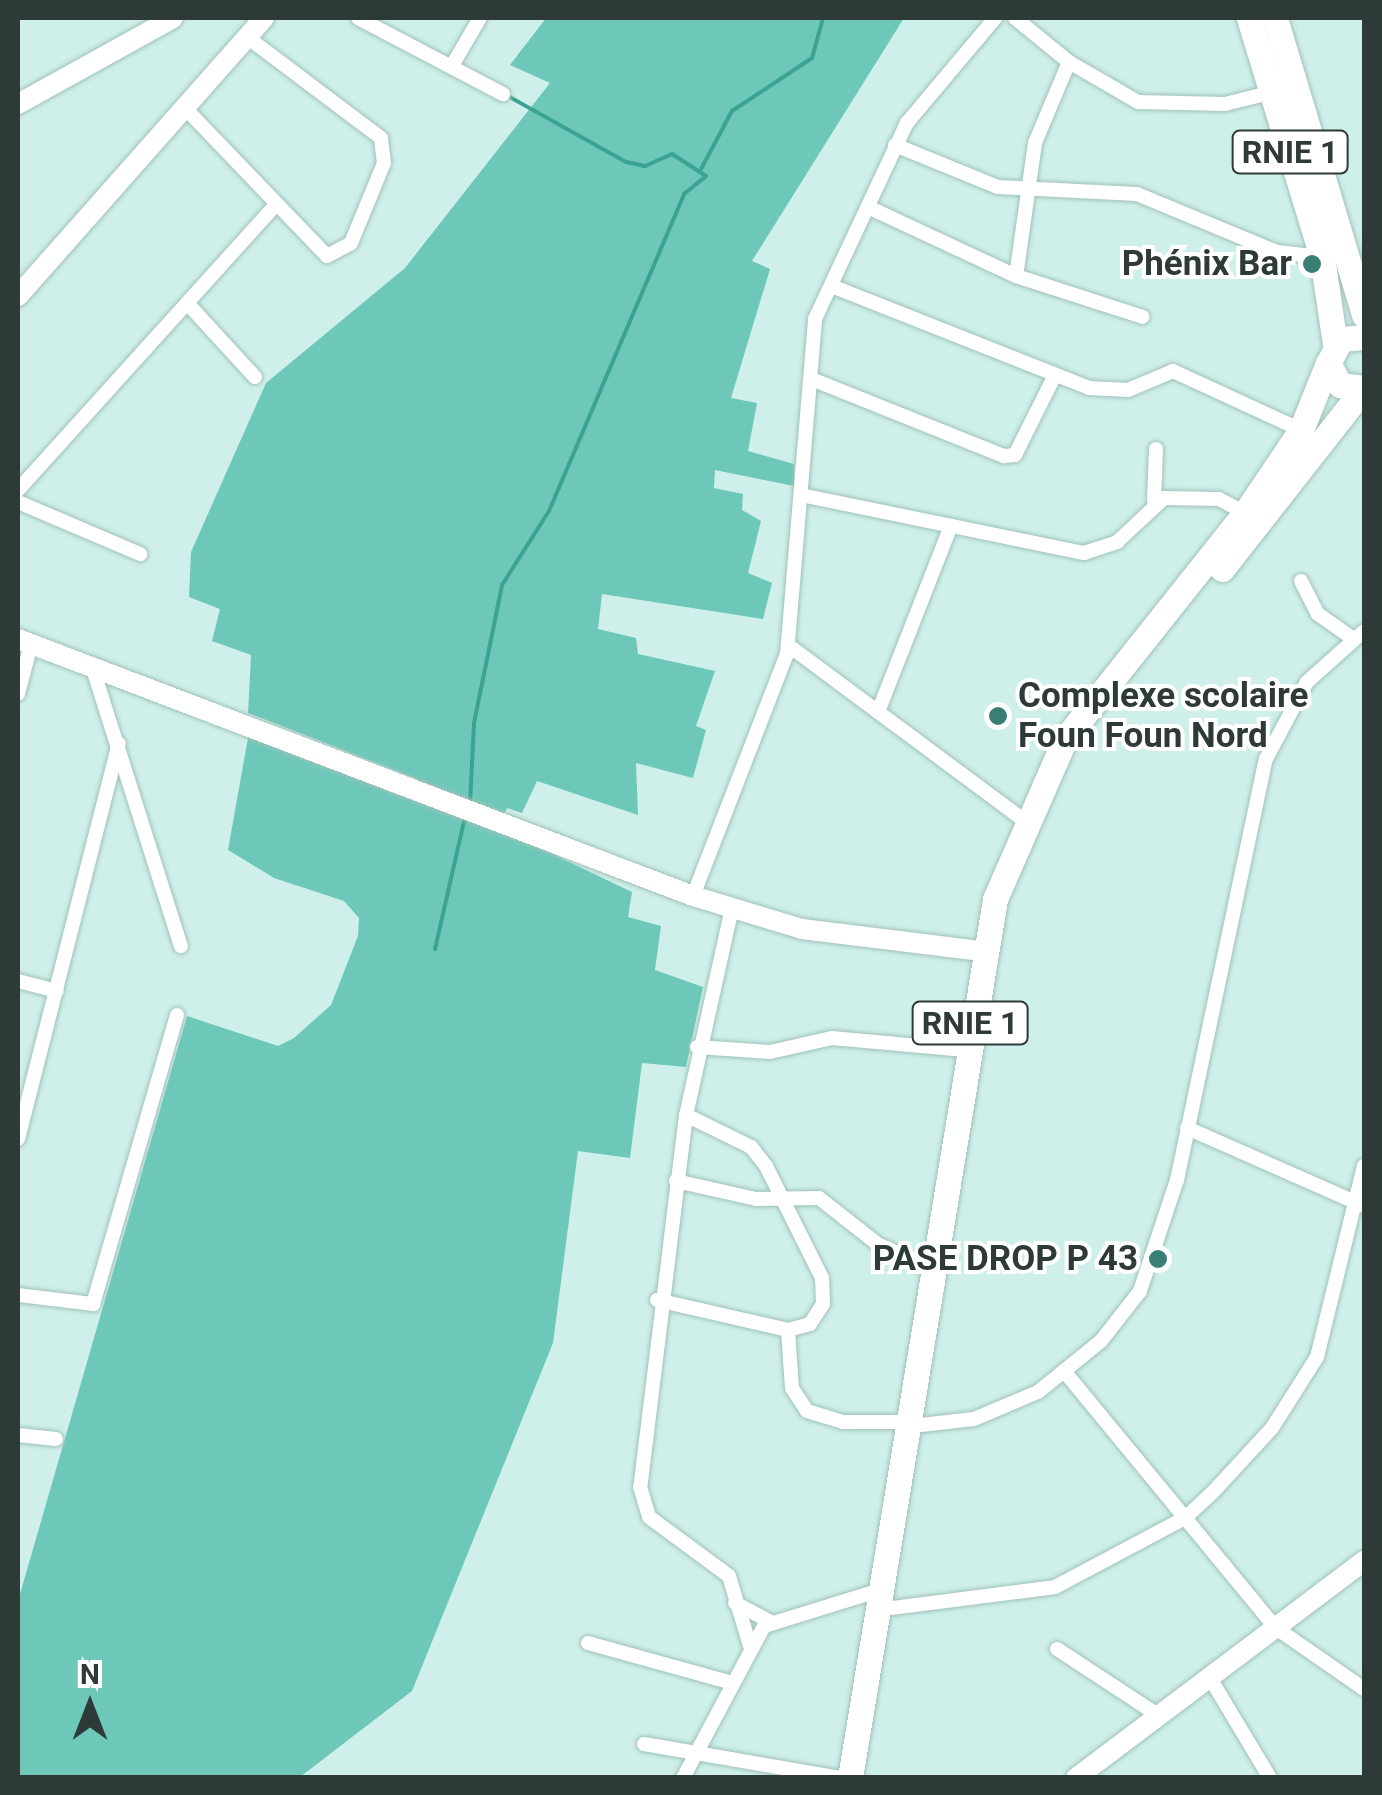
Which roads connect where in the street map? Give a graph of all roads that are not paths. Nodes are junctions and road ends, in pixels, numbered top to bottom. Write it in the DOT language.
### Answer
graph roads {
  1 [pos="173,18"];
  2 [pos="264,18"];
  3 [pos="358,18"];
  4 [pos="480,18"];
  5 [pos="995,18"];
  6 [pos="1016,18"];
  7 [pos="1249,18"];
  8 [pos="1275,18"];
  9 [pos="246,37"];
  10 [pos="1069,62"];
  11 [pos="454,64"];
  12 [pos="1270,93"];
  13 [pos="504,94"];
  14 [pos="18,104"];
  15 [pos="185,108"];
  16 [pos="894,145"];
  17 [pos="1023,191"];
  18 [pos="276,204"];
  19 [pos="868,207"];
  20 [pos="1322,257"];
  21 [pos="1016,276"];
  22 [pos="834,287"];
  23 [pos="18,296"];
  24 [pos="188,304"];
  25 [pos="1364,315"];
  26 [pos="1143,317"];
  27 [pos="1364,336"];
  28 [pos="1331,353"];
  29 [pos="255,377"];
  30 [pos="1054,377"];
  31 [pos="814,380"];
  32 [pos="1364,388"];
  33 [pos="1301,430"];
  34 [pos="1156,450"];
  35 [pos="18,490"];
  36 [pos="801,495"];
  37 [pos="1154,501"];
  38 [pos="18,502"];
  39 [pos="1245,513"];
  40 [pos="951,526"];
  41 [pos="140,554"];
  42 [pos="1301,581"];
  43 [pos="1358,635"];
  44 [pos="24,641"];
  45 [pos="788,645"];
  46 [pos="91,664"];
  47 [pos="18,694"];
  48 [pos="878,712"];
  49 [pos="119,744"];
  50 [pos="1026,820"];
  51 [pos="692,896"];
  52 [pos="732,908"];
  53 [pos="181,946"];
  54 [pos="982,951"];
  55 [pos="18,981"];
  56 [pos="58,991"];
  57 [pos="177,1014"];
  58 [pos="697,1047"];
  59 [pos="965,1050"];
  60 [pos="686,1115"];
  61 [pos="1187,1128"];
  62 [pos="18,1139"];
  63 [pos="1364,1166"];
  64 [pos="676,1181"];
  65 [pos="782,1200"];
  66 [pos="1361,1204"];
  67 [pos="930,1268"];
  68 [pos="18,1295"];
  69 [pos="658,1300"];
  70 [pos="788,1330"];
  71 [pos="1064,1371"];
  72 [pos="914,1423"];
  73 [pos="18,1435"];
  74 [pos="56,1439"];
  75 [pos="1185,1518"];
  76 [pos="1364,1561"];
  77 [pos="886,1599"];
  78 [pos="735,1603"];
  79 [pos="771,1622"];
  80 [pos="1276,1628"];
  81 [pos="588,1643"];
  82 [pos="750,1646"];
  83 [pos="1057,1650"];
  84 [pos="1210,1678"];
  85 [pos="732,1684"];
  86 [pos="1364,1689"];
  87 [pos="1158,1715"];
  88 [pos="644,1744"];
  89 [pos="698,1754"];
  90 [pos="683,1778"];
  91 [pos="840,1778"];
  92 [pos="850,1778"];
  93 [pos="866,1778"];
  94 [pos="1076,1778"];
  95 [pos="1270,1778"];
  1 -- 14 [label="street"];
  2 -- 9 [label="street"];
  3 -- 11 [label="street"];
  4 -- 11 [label="street"];
  5 -- 16 [label="street"];
  6 -- 10 [label="street"];
  7 -- 12 [label="highway, RNIE 1"];
  8 -- 25 [label="highway, RNIE 1"];
  9 -- 15 [label="street"];
  9 -- 18 [label="street"];
  10 -- 12 [label="street"];
  10 -- 17 [label="street"];
  11 -- 13 [label="street"];
  12 -- 20 [label="highway, RNIE 1"];
  15 -- 18 [label="street"];
  15 -- 23 [label="street"];
  16 -- 17 [label="street"];
  16 -- 19 [label="street"];
  17 -- 20 [label="street"];
  17 -- 21 [label="street"];
  18 -- 24 [label="street"];
  19 -- 21 [label="street"];
  19 -- 22 [label="street"];
  20 -- 28 [label="highway, RNIE 1"];
  21 -- 26 [label="street"];
  22 -- 30 [label="street"];
  22 -- 31 [label="street"];
  24 -- 29 [label="street"];
  24 -- 35 [label="street"];
  27 -- 28 [label="highway"];
  28 -- 32 [label="highway, RNIE 1"];
  28 -- 33 [label="highway, RNIE 1"];
  30 -- 31 [label="street"];
  30 -- 33 [label="street"];
  31 -- 36 [label="street"];
  32 -- 72 [label="highway, RNIE 1"];
  33 -- 39 [label="highway, RNIE 1"];
  34 -- 37 [label="street"];
  36 -- 40 [label="street"];
  36 -- 45 [label="street"];
  37 -- 39 [label="street"];
  37 -- 40 [label="street"];
  38 -- 41 [label="street"];
  39 -- 50 [label="highway, RNIE 1"];
  40 -- 48 [label="street"];
  42 -- 43 [label="street"];
  43 -- 61 [label="street"];
  44 -- 46 [label="street"];
  44 -- 47 [label="street"];
  45 -- 48 [label="street"];
  45 -- 51 [label="street"];
  46 -- 49 [label="street"];
  46 -- 51 [label="street"];
  48 -- 50 [label="street"];
  49 -- 53 [label="street"];
  49 -- 56 [label="street"];
  50 -- 54 [label="highway, RNIE 1"];
  51 -- 52 [label="street"];
  52 -- 54 [label="street"];
  52 -- 58 [label="street"];
  54 -- 59 [label="highway, RNIE 1"];
  55 -- 56 [label="street"];
  56 -- 62 [label="street"];
  57 -- 68 [label="street"];
  58 -- 59 [label="street"];
  58 -- 60 [label="street"];
  59 -- 67 [label="highway, RNIE 1"];
  60 -- 64 [label="street"];
  60 -- 65 [label="street"];
  61 -- 66 [label="street"];
  61 -- 71 [label="street"];
  63 -- 66 [label="street"];
  64 -- 65 [label="street"];
  64 -- 69 [label="street"];
  65 -- 67 [label="street"];
  65 -- 70 [label="street"];
  66 -- 75 [label="street"];
  67 -- 72 [label="highway, RNIE 1"];
  69 -- 70 [label="street"];
  69 -- 78 [label="street"];
  70 -- 72 [label="street"];
  71 -- 72 [label="street"];
  71 -- 75 [label="street"];
  72 -- 77 [label="highway, RNIE 1"];
  73 -- 74 [label="street"];
  75 -- 77 [label="street"];
  75 -- 80 [label="street"];
  76 -- 80 [label="street"];
  77 -- 79 [label="street"];
  77 -- 92 [label="highway, RNIE 1"];
  77 -- 93 [label="highway, RNIE 1"];
  78 -- 79 [label="street"];
  78 -- 82 [label="street"];
  79 -- 82 [label="street"];
  80 -- 84 [label="street"];
  80 -- 86 [label="street"];
  81 -- 85 [label="street"];
  82 -- 85 [label="street"];
  83 -- 87 [label="street"];
  84 -- 87 [label="street"];
  84 -- 95 [label="street"];
  85 -- 89 [label="street"];
  87 -- 94 [label="street"];
  88 -- 89 [label="street"];
  89 -- 90 [label="street"];
  89 -- 91 [label="street"];
}
